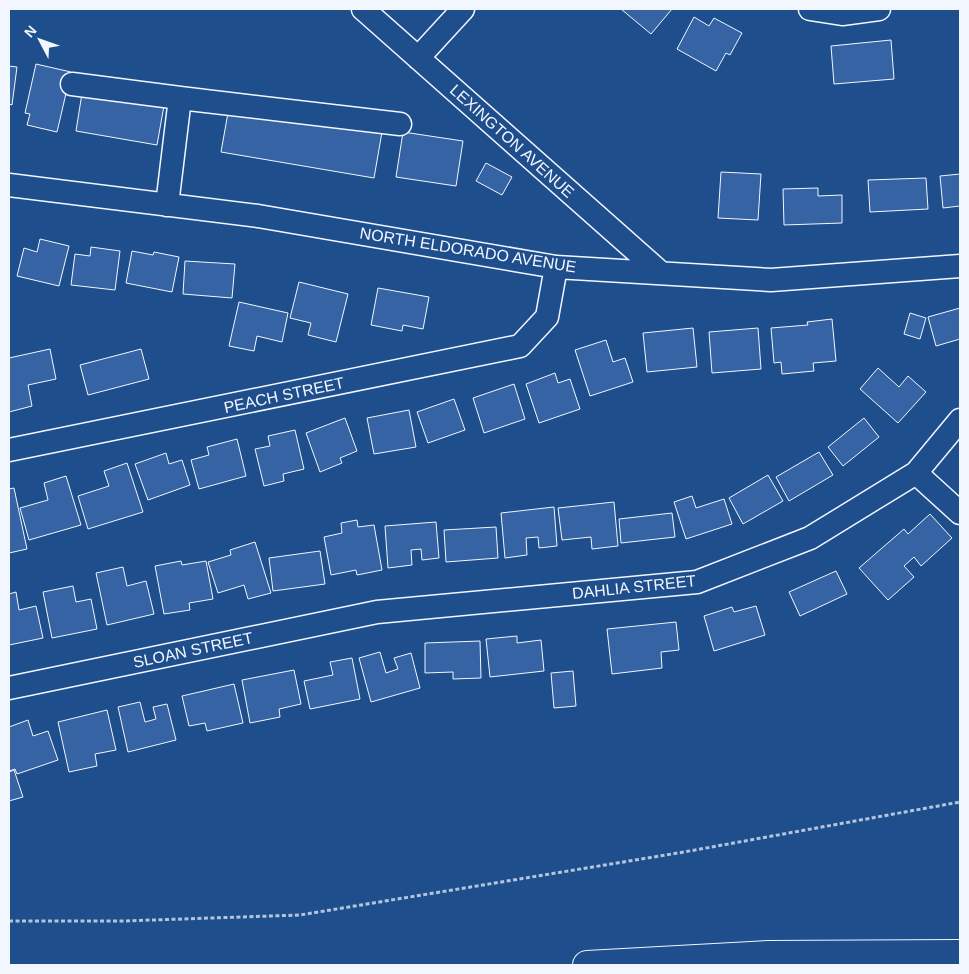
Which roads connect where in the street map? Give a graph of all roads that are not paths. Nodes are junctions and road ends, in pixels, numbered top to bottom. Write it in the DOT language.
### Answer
graph roads {
  1 [pos="362,9"];
  2 [pos="463,9"];
  3 [pos="810,9"];
  4 [pos="879,9"];
  5 [pos="418,58"];
  6 [pos="72,84"];
  7 [pos="180,98"];
  8 [pos="400,124"];
  9 [pos="9,185"];
  10 [pos="167,205"];
  11 [pos="556,266"];
  12 [pos="960,266"];
  13 [pos="661,273"];
  14 [pos="960,420"];
  15 [pos="9,450"];
  16 [pos="916,473"];
  17 [pos="960,513"];
  18 [pos="378,612"];
  19 [pos="9,688"];
  20 [pos="960,954"];
  21 [pos="587,965"];
  1 -- 5 [label="street, LEXINGTON AVENUE"];
  2 -- 5 [label="street"];
  3 -- 4 [label="street"];
  5 -- 13 [label="street, LEXINGTON AVENUE"];
  6 -- 7 [label="street"];
  7 -- 8 [label="street"];
  7 -- 10 [label="street"];
  9 -- 10 [label="street, NORTH ELDORADO AVENUE"];
  10 -- 11 [label="street, NORTH ELDORADO AVENUE"];
  11 -- 13 [label="street, NORTH ELDORADO AVENUE"];
  11 -- 15 [label="street, PEACH STREET"];
  12 -- 13 [label="street, NORTH ELDORADO AVENUE"];
  14 -- 16 [label="street, DAHLIA STREET"];
  16 -- 17 [label="street"];
  16 -- 18 [label="street, DAHLIA STREET"];
  18 -- 19 [label="street, SLOAN STREET"];
  20 -- 21 [label="main road"];
}
